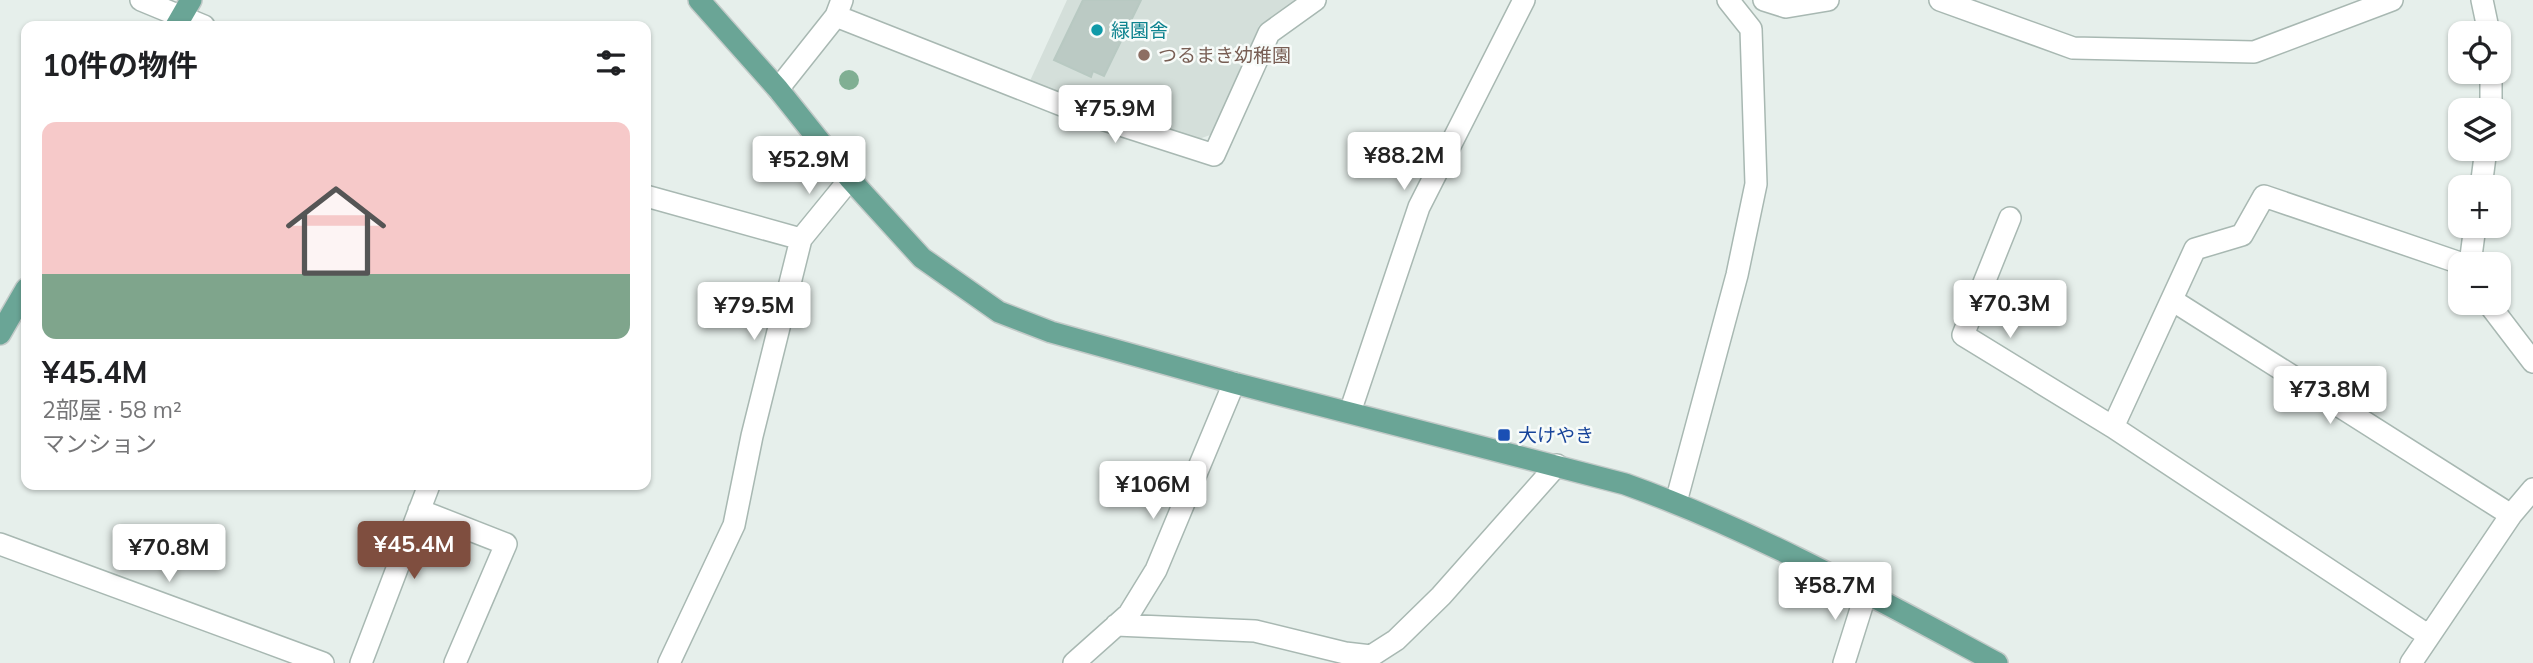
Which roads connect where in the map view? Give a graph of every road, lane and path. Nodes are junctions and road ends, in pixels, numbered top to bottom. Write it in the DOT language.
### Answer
graph roads {
  1 [pos="141,0"];
  2 [pos="699,0"];
  3 [pos="1315,0"];
  4 [pos="1524,0"];
  5 [pos="1728,0"];
  6 [pos="1764,0"];
  7 [pos="1828,0"];
  8 [pos="1940,0"];
  9 [pos="2392,0"];
  10 [pos="2482,0"];
  11 [pos="839,8"];
  12 [pos="183,14"];
  13 [pos="2486,21"];
  14 [pos="778,89"];
  15 [pos="850,179"];
  16 [pos="651,197"];
  17 [pos="2010,218"];
  18 [pos="801,239"];
  19 [pos="2448,259"];
  20 [pos="21,298"];
  21 [pos="2172,300"];
  22 [pos="2497,315"];
  23 [pos="0,334"];
  24 [pos="2533,362"];
  25 [pos="1234,383"];
  26 [pos="1350,412"];
  27 [pos="2113,427"];
  28 [pos="1557,465"];
  29 [pos="2533,489"];
  30 [pos="427,490"];
  31 [pos="1676,502"];
  32 [pos="419,510"];
  33 [pos="2511,516"];
  34 [pos="0,544"];
  35 [pos="1866,593"];
  36 [pos="1116,625"];
  37 [pos="2429,636"];
  38 [pos="323,663"];
  39 [pos="361,663"];
  40 [pos="455,663"];
  41 [pos="669,663"];
  42 [pos="1074,663"];
  43 [pos="1844,663"];
  44 [pos="1997,663"];
  45 [pos="2411,663"];
  1 -- 12 [label="street"];
  2 -- 14 [label="main road"];
  3 -- 11 [label="street"];
  4 -- 26 [label="street"];
  5 -- 31 [label="street"];
  6 -- 7 [label="street"];
  8 -- 9 [label="street"];
  10 -- 13 [label="street"];
  11 -- 14 [label="street"];
  14 -- 15 [label="main road"];
  15 -- 18 [label="street"];
  15 -- 25 [label="main road"];
  16 -- 18 [label="street"];
  17 -- 27 [label="street"];
  18 -- 41 [label="street"];
  19 -- 21 [label="street"];
  20 -- 23 [label="main road"];
  21 -- 27 [label="street"];
  21 -- 33 [label="street"];
  22 -- 24 [label="street"];
  25 -- 26 [label="main road"];
  25 -- 36 [label="street"];
  26 -- 28 [label="main road"];
  27 -- 37 [label="street"];
  28 -- 31 [label="main road"];
  28 -- 36 [label="street"];
  29 -- 33 [label="street"];
  30 -- 32 [label="street"];
  31 -- 35 [label="main road"];
  32 -- 39 [label="street"];
  32 -- 40 [label="street"];
  33 -- 37 [label="street"];
  34 -- 38 [label="street"];
  35 -- 43 [label="street"];
  35 -- 44 [label="main road"];
  36 -- 42 [label="street"];
  37 -- 45 [label="street"];
}
